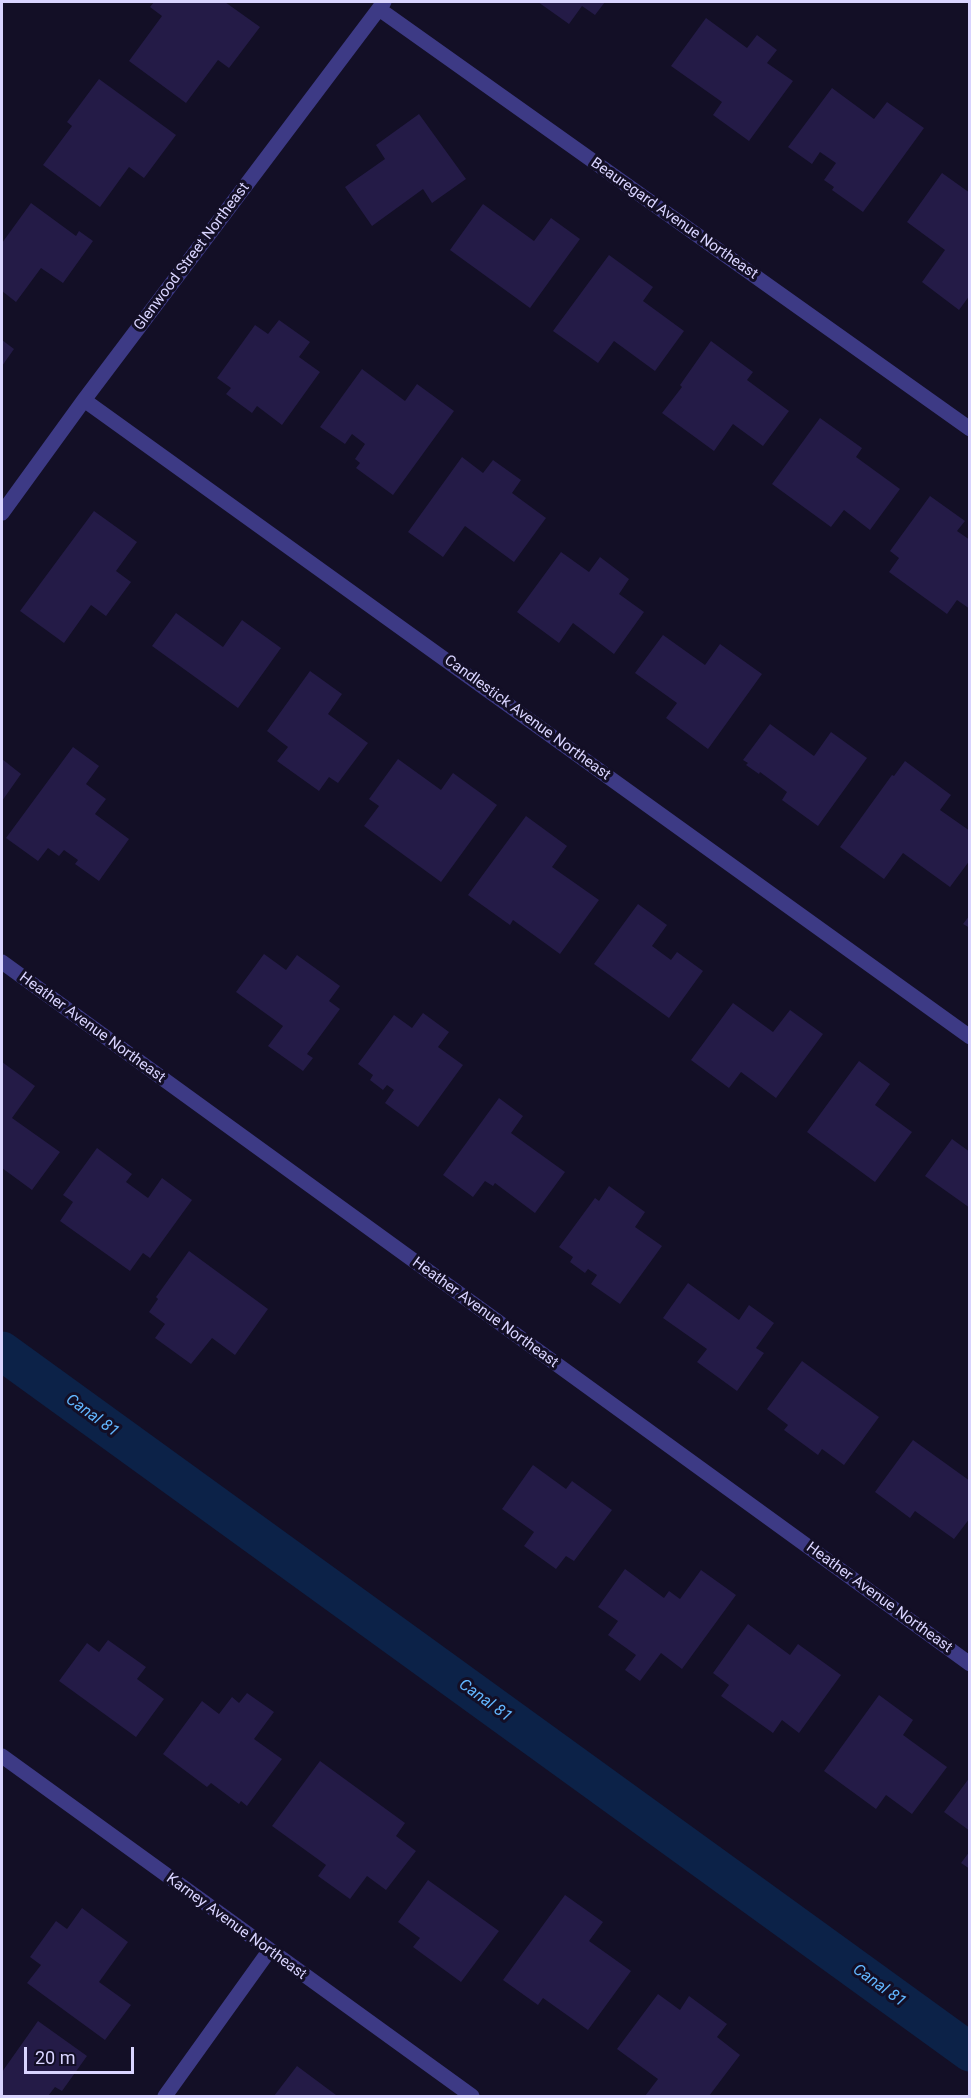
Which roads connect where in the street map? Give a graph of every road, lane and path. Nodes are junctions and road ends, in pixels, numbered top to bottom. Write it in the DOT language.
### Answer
graph roads {
  1 [pos="382,5"];
  2 [pos="84,400"];
  3 [pos="969,429"];
  4 [pos="2,513"];
  5 [pos="2,962"];
  6 [pos="969,1037"];
  7 [pos="969,1664"];
  8 [pos="2,1756"];
  9 [pos="269,1951"];
  10 [pos="165,2097"];
  11 [pos="472,2097"];
  1 -- 2 [label="street, Glenwood Street Northeast"];
  1 -- 3 [label="street, Beauregard Avenue Northeast"];
  2 -- 4 [label="street, Glenwood Street Northeast"];
  2 -- 6 [label="street, Candlestick Avenue Northeast"];
  5 -- 7 [label="street, Heather Avenue Northeast"];
  8 -- 9 [label="street, Karney Avenue Northeast"];
  9 -- 10 [label="street"];
  9 -- 11 [label="street, Karney Avenue Northeast"];
}
